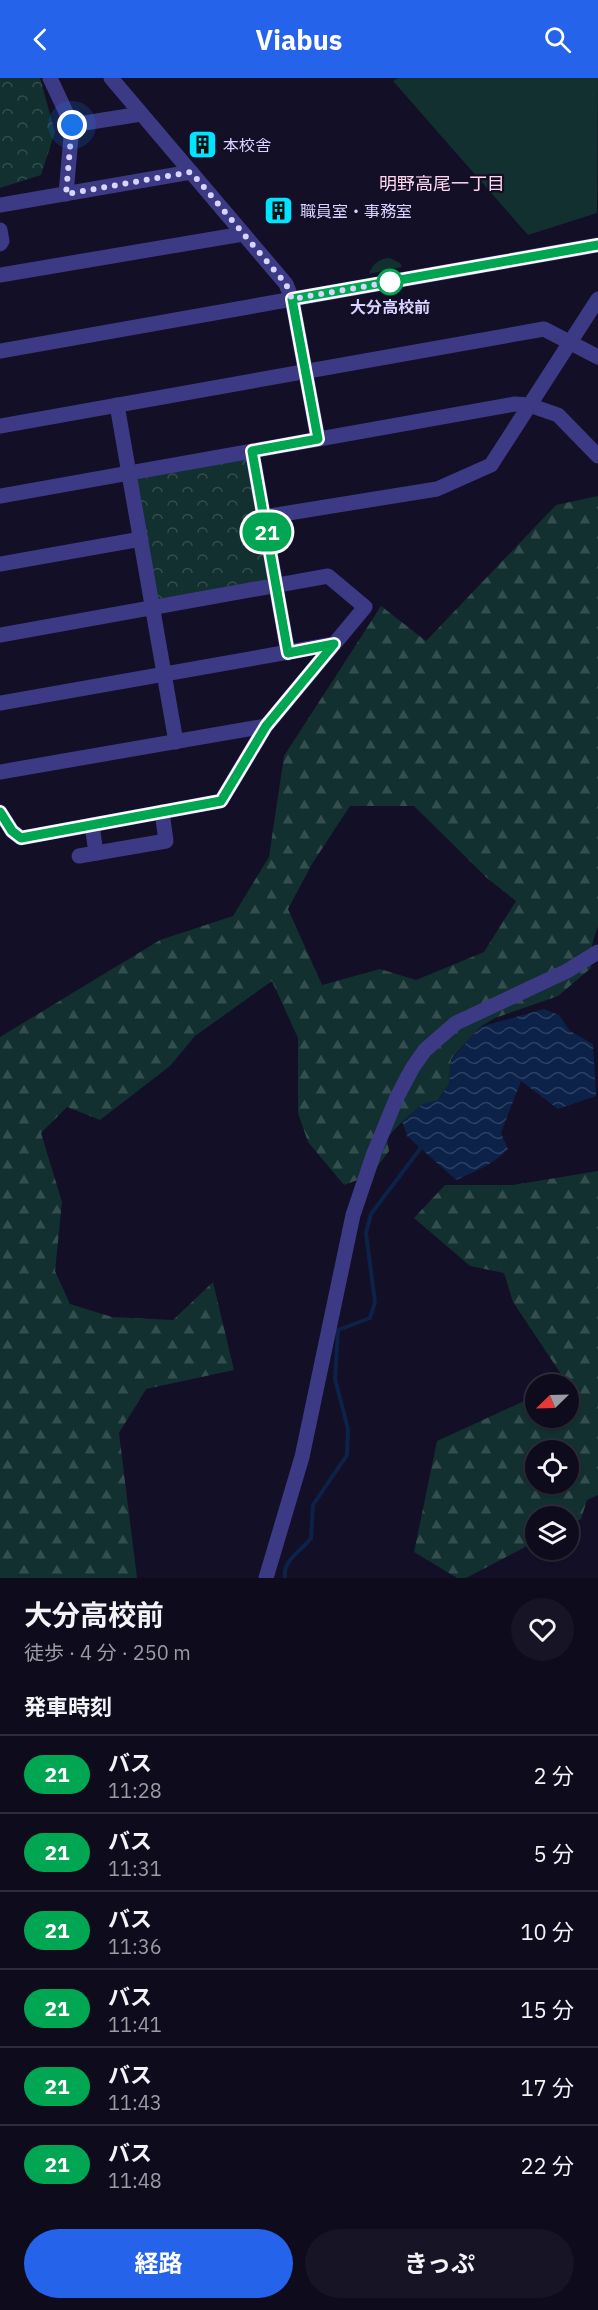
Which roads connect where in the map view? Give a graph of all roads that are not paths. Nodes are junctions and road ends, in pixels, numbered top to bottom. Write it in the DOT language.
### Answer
graph roads {
  1 [pos="50,78"];
  2 [pos="111,78"];
  3 [pos="141,114"];
  4 [pos="72,125"];
  5 [pos="191,172"];
  6 [pos="66,194"];
  7 [pos="0,205"];
  8 [pos="0,230"];
  9 [pos="243,234"];
  10 [pos="0,244"];
  11 [pos="598,245"];
  12 [pos="0,275"];
  13 [pos="292,299"];
  14 [pos="598,299"];
  15 [pos="570,342"];
  16 [pos="0,351"];
  17 [pos="598,357"];
  18 [pos="307,372"];
  19 [pos="117,405"];
  20 [pos="529,405"];
  21 [pos="0,426"];
  22 [pos="318,439"];
  23 [pos="252,451"];
  24 [pos="598,456"];
  25 [pos="129,473"];
  26 [pos="0,496"];
  27 [pos="264,517"];
  28 [pos="141,539"];
  29 [pos="0,564"];
  30 [pos="276,585"];
  31 [pos="153,607"];
  32 [pos="0,635"];
  33 [pos="334,644"];
  34 [pos="288,653"];
  35 [pos="164,674"];
  36 [pos="0,703"];
  37 [pos="266,726"];
  38 [pos="176,742"];
  39 [pos="0,772"];
  40 [pos="0,812"];
  41 [pos="162,812"];
  42 [pos="92,825"];
  43 [pos="96,854"];
  44 [pos="79,856"];
  45 [pos="598,952"];
  46 [pos="266,1578"];
  1 -- 4 [label="street"];
  2 -- 3 [label="street"];
  3 -- 4 [label="street"];
  3 -- 5 [label="street"];
  4 -- 6 [label="street"];
  5 -- 6 [label="street"];
  5 -- 9 [label="street"];
  6 -- 7 [label="street"];
  8 -- 10 [label="street"];
  9 -- 12 [label="street"];
  9 -- 13 [label="street"];
  11 -- 13 [label="street"];
  13 -- 16 [label="street"];
  13 -- 18 [label="street"];
  14 -- 15 [label="street"];
  15 -- 17 [label="street"];
  15 -- 18 [label="street"];
  15 -- 20 [label="street"];
  18 -- 19 [label="street"];
  18 -- 22 [label="street"];
  19 -- 21 [label="street"];
  19 -- 25 [label="street"];
  20 -- 22 [label="street"];
  20 -- 24 [label="street"];
  20 -- 27 [label="street"];
  22 -- 23 [label="street"];
  23 -- 25 [label="street"];
  23 -- 27 [label="street"];
  25 -- 26 [label="street"];
  25 -- 28 [label="street"];
  27 -- 30 [label="street"];
  28 -- 29 [label="street"];
  28 -- 31 [label="street"];
  30 -- 31 [label="street"];
  30 -- 33 [label="street"];
  30 -- 34 [label="street"];
  31 -- 32 [label="street"];
  31 -- 35 [label="street"];
  33 -- 34 [label="street"];
  33 -- 37 [label="street"];
  34 -- 35 [label="street"];
  35 -- 36 [label="street"];
  35 -- 38 [label="street"];
  37 -- 38 [label="street"];
  37 -- 41 [label="street"];
  38 -- 39 [label="street"];
  40 -- 42 [label="street"];
  41 -- 42 [label="street"];
  41 -- 43 [label="street"];
  42 -- 43 [label="street"];
  43 -- 44 [label="street"];
  45 -- 46 [label="street"];
}
